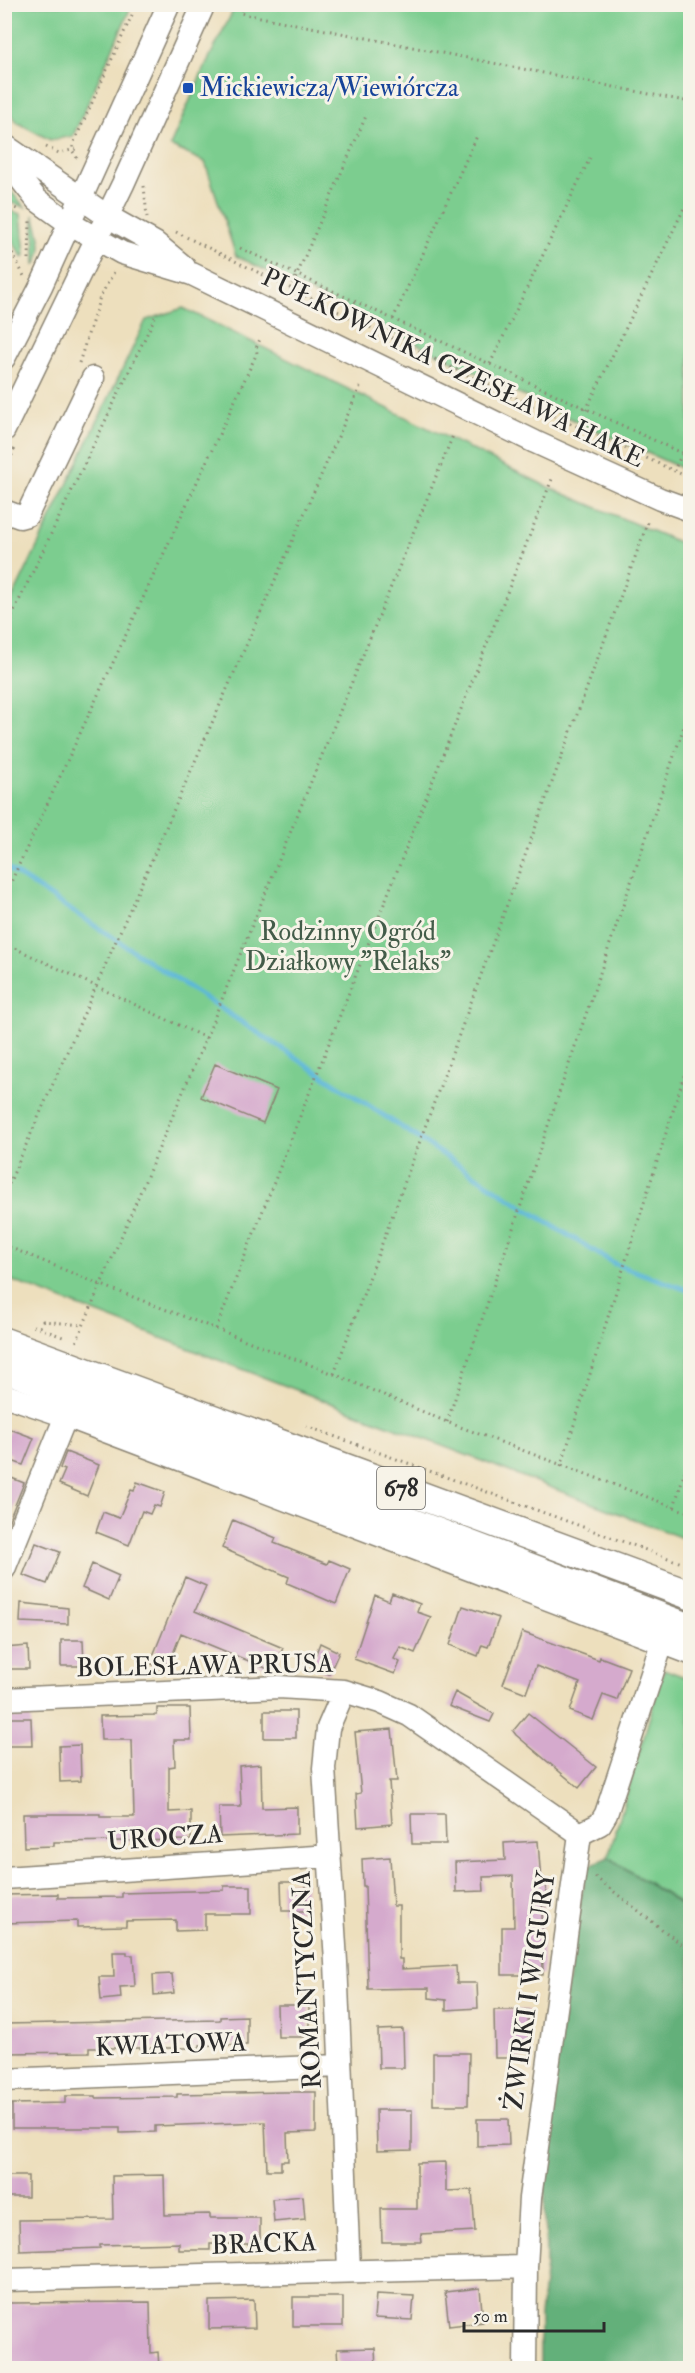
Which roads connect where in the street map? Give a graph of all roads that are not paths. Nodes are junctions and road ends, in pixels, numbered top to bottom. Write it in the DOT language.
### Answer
graph roads {
  1 [pos="168,4"];
  2 [pos="204,4"];
  3 [pos="4,146"];
  4 [pos="4,158"];
  5 [pos="81,198"];
  6 [pos="107,216"];
  7 [pos="69,223"];
  8 [pos="96,240"];
  9 [pos="192,274"];
  10 [pos="41,286"];
  11 [pos="67,299"];
  12 [pos="4,358"];
  13 [pos="93,378"];
  14 [pos="4,430"];
  15 [pos="690,510"];
  16 [pos="4,511"];
  17 [pos="4,1342"];
  18 [pos="4,1368"];
  19 [pos="4,1395"];
  20 [pos="66,1416"];
  21 [pos="4,1569"];
  22 [pos="690,1595"];
  23 [pos="690,1628"];
  24 [pos="662,1643"];
  25 [pos="690,1653"];
  26 [pos="344,1691"];
  27 [pos="4,1700"];
  28 [pos="580,1834"];
  29 [pos="330,1856"];
  30 [pos="4,1878"];
  31 [pos="340,2067"];
  32 [pos="4,2080"];
  33 [pos="526,2267"];
  34 [pos="349,2270"];
  35 [pos="4,2280"];
  36 [pos="525,2368"];
  1 -- 5 [label="street"];
  2 -- 6 [label="street"];
  3 -- 5 [label="street, PUŁKOWNIKA CZESŁAWA HAKE"];
  4 -- 7 [label="street, PUŁKOWNIKA CZESŁAWA HAKE"];
  5 -- 6 [label="street, PUŁKOWNIKA CZESŁAWA HAKE"];
  5 -- 7 [label="street"];
  6 -- 8 [label="street"];
  6 -- 9 [label="street, PUŁKOWNIKA CZESŁAWA HAKE"];
  7 -- 8 [label="street, PUŁKOWNIKA CZESŁAWA HAKE"];
  7 -- 10 [label="street"];
  8 -- 9 [label="street, PUŁKOWNIKA CZESŁAWA HAKE"];
  8 -- 11 [label="street"];
  9 -- 15 [label="street, PUŁKOWNIKA CZESŁAWA HAKE"];
  10 -- 11 [label="street"];
  10 -- 12 [label="street"];
  11 -- 14 [label="street"];
  13 -- 16 [label="street"];
  17 -- 22 [label="main road, 678"];
  18 -- 23 [label="main road, 678"];
  19 -- 20 [label="street"];
  20 -- 21 [label="street"];
  20 -- 24 [label="street"];
  24 -- 25 [label="street"];
  24 -- 28 [label="street"];
  26 -- 27 [label="street, BOLESŁAWA PRUSA"];
  26 -- 28 [label="street, BOLESŁAWA PRUSA"];
  26 -- 29 [label="street, ROMANTYCZNA"];
  28 -- 33 [label="street, ŻWIRKI I WIGURY"];
  29 -- 30 [label="street, UROCZA"];
  29 -- 31 [label="street, ROMANTYCZNA"];
  31 -- 32 [label="street, KWIATOWA"];
  31 -- 34 [label="street, ROMANTYCZNA"];
  33 -- 34 [label="street, BRACKA"];
  33 -- 36 [label="street, ŻWIRKI I WIGURY"];
  34 -- 35 [label="street, BRACKA"];
}
